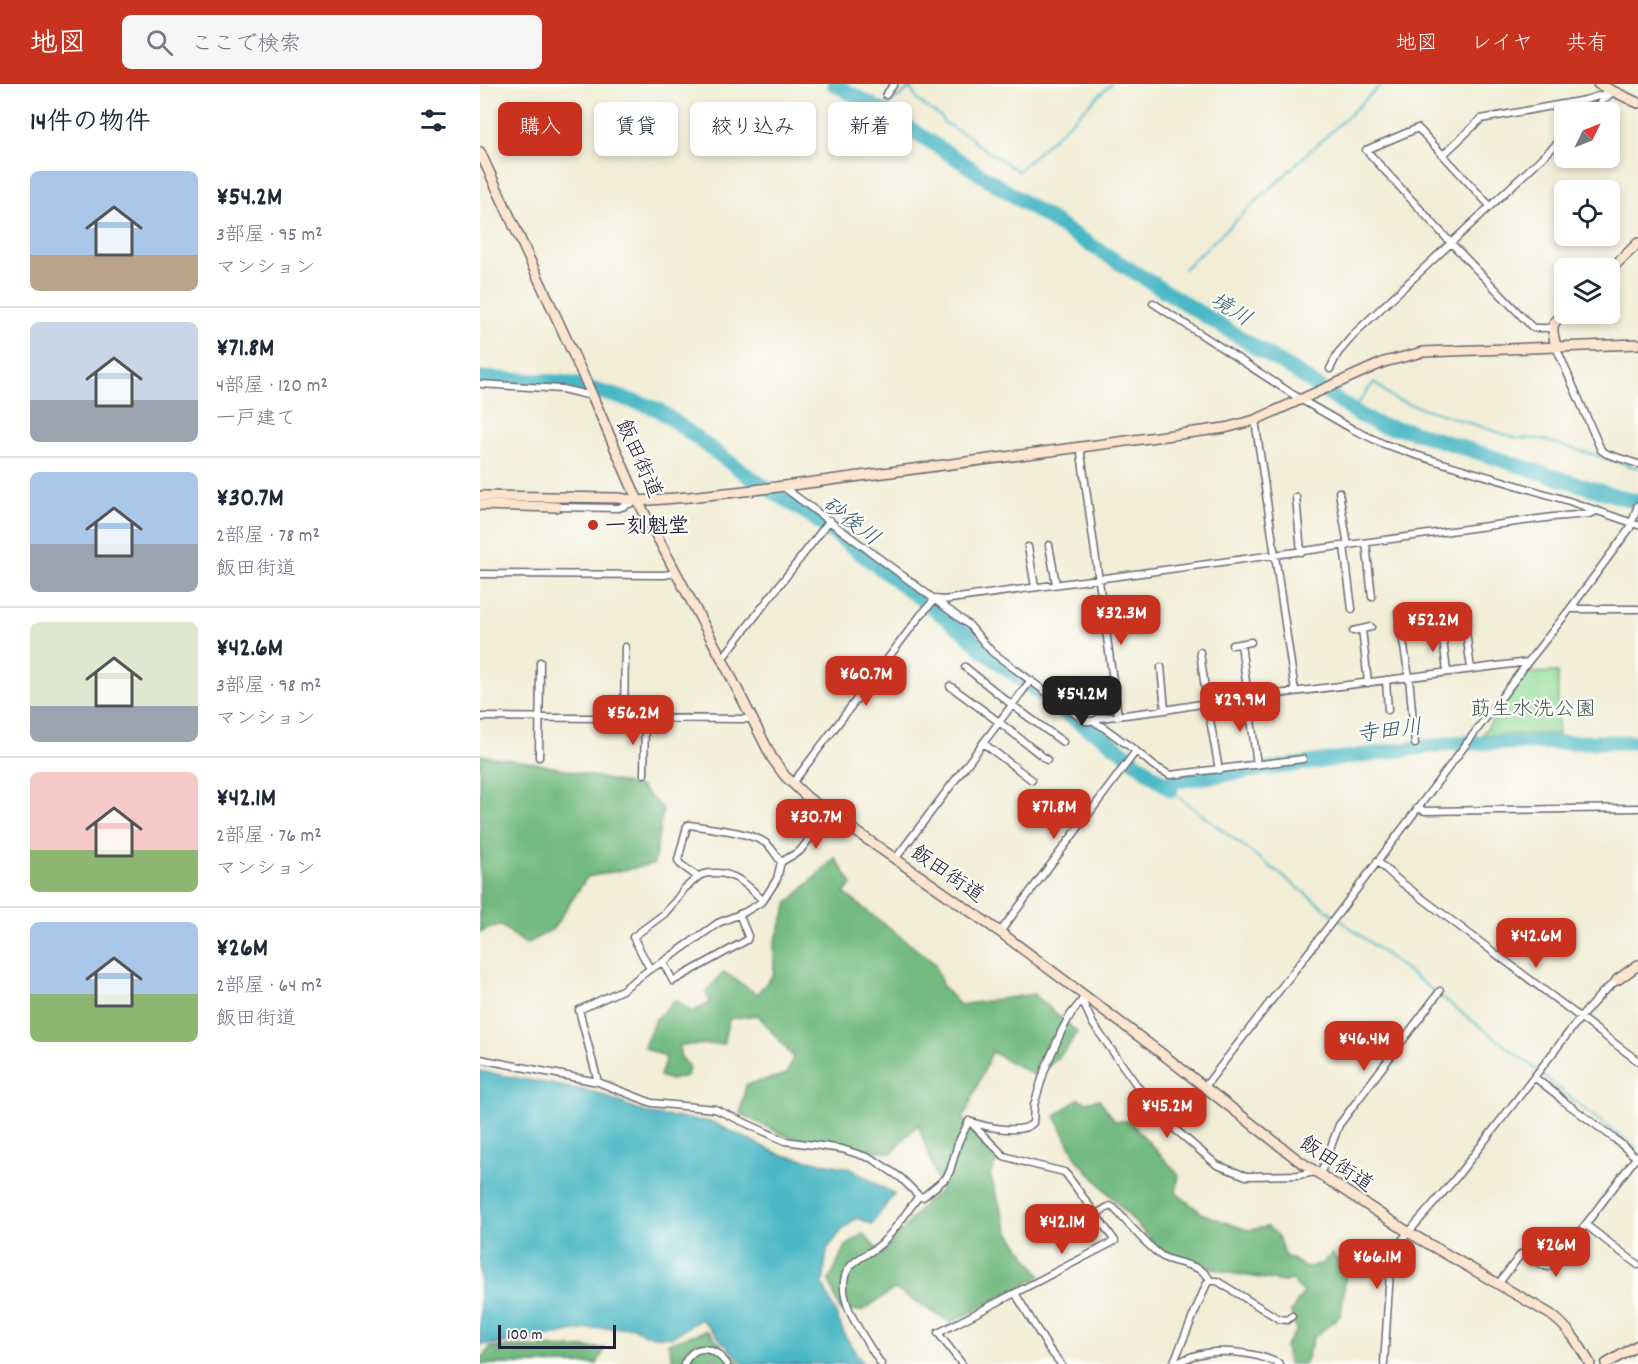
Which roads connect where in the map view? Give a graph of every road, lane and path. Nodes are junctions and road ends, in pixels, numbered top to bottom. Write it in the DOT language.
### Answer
graph roads {
  1 [pos="894,84"];
  2 [pos="1598,84"];
  3 [pos="1613,92"];
  4 [pos="886,94"];
  5 [pos="1602,102"];
  6 [pos="1638,103"];
  7 [pos="1554,146"];
  8 [pos="480,152"];
  9 [pos="1443,155"];
  10 [pos="1490,206"];
  11 [pos="1451,243"];
  12 [pos="1638,243"];
  13 [pos="1620,260"];
  14 [pos="1153,303"];
  15 [pos="1554,323"];
  16 [pos="1552,327"];
  17 [pos="1638,344"];
  18 [pos="1556,347"];
  19 [pos="1330,369"];
  20 [pos="480,384"];
  21 [pos="591,392"];
  22 [pos="1300,399"];
  23 [pos="1255,420"];
  24 [pos="1080,446"];
  25 [pos="1638,464"];
  26 [pos="778,486"];
  27 [pos="1338,492"];
  28 [pos="480,496"];
  29 [pos="1296,497"];
  30 [pos="638,501"];
  31 [pos="480,505"];
  32 [pos="1638,505"];
  33 [pos="557,507"];
  34 [pos="1598,511"];
  35 [pos="828,522"];
  36 [pos="1634,523"];
  37 [pos="1366,543"];
  38 [pos="1049,545"];
  39 [pos="1346,546"];
  40 [pos="1028,547"];
  41 [pos="1301,552"];
  42 [pos="1274,555"];
  43 [pos="676,573"];
  44 [pos="480,574"];
  45 [pos="1098,578"];
  46 [pos="1056,584"];
  47 [pos="1035,587"];
  48 [pos="1372,597"];
  49 [pos="934,600"];
  50 [pos="1352,609"];
  51 [pos="1570,609"];
  52 [pos="1638,609"];
  53 [pos="1398,610"];
  54 [pos="1464,617"];
  55 [pos="1371,627"];
  56 [pos="1362,629"];
  57 [pos="1353,631"];
  58 [pos="1442,631"];
  59 [pos="1251,642"];
  60 [pos="1241,644"];
  61 [pos="1232,645"];
  62 [pos="625,647"];
  63 [pos="1200,652"];
  64 [pos="722,659"];
  65 [pos="540,662"];
  66 [pos="1528,662"];
  67 [pos="965,667"];
  68 [pos="1161,667"];
  69 [pos="1471,669"];
  70 [pos="1447,672"];
  71 [pos="1409,677"];
  72 [pos="1386,680"];
  73 [pos="1030,681"];
  74 [pos="1368,683"];
  75 [pos="950,686"];
  76 [pos="1295,691"];
  77 [pos="1248,698"];
  78 [pos="1207,703"];
  79 [pos="1012,705"];
  80 [pos="1166,710"];
  81 [pos="1388,710"];
  82 [pos="1118,716"];
  83 [pos="480,717"];
  84 [pos="539,718"];
  85 [pos="624,718"];
  86 [pos="645,718"];
  87 [pos="752,718"];
  88 [pos="999,722"];
  89 [pos="1093,722"];
  90 [pos="1063,742"];
  91 [pos="983,743"];
  92 [pos="1415,744"];
  93 [pos="1135,753"];
  94 [pos="539,757"];
  95 [pos="1302,759"];
  96 [pos="1047,760"];
  97 [pos="1257,765"];
  98 [pos="1219,770"];
  99 [pos="644,774"];
  100 [pos="1032,780"];
  101 [pos="792,784"];
  102 [pos="1417,808"];
  103 [pos="1638,808"];
  104 [pos="830,813"];
  105 [pos="896,858"];
  106 [pos="1377,861"];
  107 [pos="781,862"];
  108 [pos="698,877"];
  109 [pos="763,901"];
  110 [pos="739,914"];
  111 [pos="1000,932"];
  112 [pos="663,962"];
  113 [pos="1638,965"];
  114 [pos="650,969"];
  115 [pos="1617,980"];
  116 [pos="1440,991"];
  117 [pos="1083,998"];
  118 [pos="1581,1018"];
  119 [pos="480,1059"];
  120 [pos="1638,1061"];
  121 [pos="1534,1077"];
  122 [pos="598,1083"];
  123 [pos="1204,1087"];
  124 [pos="969,1121"];
  125 [pos="1173,1128"];
  126 [pos="1638,1157"];
  127 [pos="1317,1173"];
  128 [pos="920,1196"];
  129 [pos="1096,1214"];
  130 [pos="1586,1225"];
  131 [pos="1408,1232"];
  132 [pos="1638,1265"];
  133 [pos="1210,1281"];
  134 [pos="1499,1283"];
  135 [pos="1015,1293"];
  136 [pos="1292,1316"];
  137 [pos="1638,1345"];
  138 [pos="684,1364"];
  139 [pos="727,1364"];
  140 [pos="881,1364"];
  141 [pos="962,1364"];
  142 [pos="1061,1364"];
  143 [pos="1175,1364"];
  144 [pos="1280,1364"];
  145 [pos="1384,1364"];
  146 [pos="1590,1364"];
  147 [pos="1606,1364"];
  1 -- 4 [label="street"];
  2 -- 3 [label="main road"];
  3 -- 5 [label="street"];
  3 -- 6 [label="main road"];
  3 -- 9 [label="street"];
  7 -- 10 [label="street"];
  8 -- 21 [label="main road, 飯田街道"];
  9 -- 10 [label="street"];
  9 -- 11 [label="street"];
  10 -- 11 [label="street"];
  11 -- 16 [label="street"];
  11 -- 19 [label="street"];
  12 -- 13 [label="main road"];
  14 -- 22 [label="street"];
  15 -- 16 [label="main road"];
  16 -- 18 [label="main road"];
  17 -- 18 [label="main road"];
  18 -- 22 [label="main road"];
  18 -- 25 [label="street"];
  20 -- 21 [label="street"];
  21 -- 30 [label="main road, 飯田街道"];
  22 -- 23 [label="main road"];
  22 -- 34 [label="street"];
  23 -- 24 [label="main road"];
  23 -- 42 [label="street"];
  24 -- 26 [label="main road"];
  24 -- 45 [label="street"];
  26 -- 30 [label="main road"];
  26 -- 35 [label="street"];
  27 -- 39 [label="street"];
  28 -- 30 [label="main road"];
  29 -- 41 [label="street"];
  30 -- 33 [label="street"];
  30 -- 43 [label="main road, 飯田街道"];
  31 -- 33 [label="main road"];
  32 -- 36 [label="street"];
  34 -- 36 [label="street"];
  34 -- 37 [label="street"];
  35 -- 49 [label="street"];
  35 -- 64 [label="street"];
  36 -- 51 [label="street"];
  37 -- 39 [label="street"];
  37 -- 48 [label="street"];
  38 -- 46 [label="street"];
  39 -- 41 [label="street"];
  39 -- 50 [label="street"];
  40 -- 47 [label="street"];
  41 -- 42 [label="street"];
  42 -- 45 [label="street"];
  42 -- 76 [label="street"];
  43 -- 44 [label="street"];
  43 -- 64 [label="main road, 飯田街道"];
  45 -- 46 [label="street"];
  45 -- 82 [label="street"];
  46 -- 47 [label="street"];
  47 -- 49 [label="street"];
  49 -- 73 [label="street"];
  49 -- 101 [label="street"];
  51 -- 52 [label="street"];
  51 -- 66 [label="street"];
  53 -- 71 [label="street"];
  54 -- 69 [label="street"];
  55 -- 56 [label="street"];
  56 -- 57 [label="street"];
  56 -- 74 [label="street"];
  58 -- 70 [label="street"];
  59 -- 60 [label="street"];
  60 -- 61 [label="street"];
  60 -- 77 [label="street"];
  62 -- 85 [label="street"];
  63 -- 78 [label="street"];
  64 -- 87 [label="main road, 飯田街道"];
  65 -- 84 [label="street"];
  66 -- 69 [label="street"];
  66 -- 102 [label="street"];
  67 -- 79 [label="street"];
  68 -- 80 [label="street"];
  69 -- 70 [label="street"];
  70 -- 71 [label="street"];
  71 -- 72 [label="street"];
  71 -- 92 [label="street"];
  72 -- 74 [label="street"];
  72 -- 81 [label="street"];
  73 -- 79 [label="street"];
  73 -- 89 [label="street"];
  74 -- 76 [label="street"];
  75 -- 88 [label="street"];
  76 -- 77 [label="street"];
  77 -- 78 [label="street"];
  77 -- 97 [label="street"];
  78 -- 80 [label="street"];
  78 -- 98 [label="street"];
  79 -- 88 [label="street"];
  79 -- 90 [label="street"];
  80 -- 82 [label="street"];
  82 -- 89 [label="street"];
  83 -- 84 [label="street"];
  84 -- 85 [label="street"];
  84 -- 94 [label="street"];
  85 -- 86 [label="street"];
  86 -- 87 [label="street"];
  86 -- 99 [label="street"];
  87 -- 101 [label="main road, 飯田街道"];
  88 -- 91 [label="street"];
  88 -- 96 [label="street"];
  89 -- 93 [label="street"];
  91 -- 100 [label="street"];
  91 -- 105 [label="street"];
  93 -- 98 [label="street"];
  93 -- 111 [label="street"];
  95 -- 97 [label="street"];
  97 -- 98 [label="street"];
  101 -- 104 [label="main road, 飯田街道"];
  102 -- 103 [label="street"];
  102 -- 106 [label="street"];
  104 -- 105 [label="main road, 飯田街道"];
  104 -- 107 [label="street"];
  105 -- 111 [label="main road, 飯田街道"];
  106 -- 118 [label="street"];
  106 -- 123 [label="street"];
  107 -- 108 [label="street"];
  107 -- 109 [label="street"];
  108 -- 109 [label="street"];
  108 -- 114 [label="street"];
  109 -- 110 [label="street"];
  110 -- 112 [label="street"];
  110 -- 112 [label="street"];
  111 -- 117 [label="main road, 飯田街道"];
  112 -- 114 [label="street"];
  113 -- 115 [label="main road"];
  114 -- 122 [label="street"];
  115 -- 118 [label="street"];
  116 -- 127 [label="street"];
  117 -- 123 [label="main road, 飯田街道"];
  117 -- 124 [label="street"];
  117 -- 125 [label="street"];
  118 -- 120 [label="street"];
  118 -- 121 [label="street"];
  119 -- 122 [label="street"];
  121 -- 126 [label="street"];
  121 -- 131 [label="street"];
  122 -- 128 [label="street"];
  123 -- 125 [label="street"];
  123 -- 127 [label="main road, 飯田街道"];
  124 -- 128 [label="street"];
  124 -- 129 [label="street"];
  125 -- 127 [label="street"];
  126 -- 130 [label="street"];
  127 -- 131 [label="main road, 飯田街道"];
  128 -- 140 [label="street"];
  129 -- 133 [label="street"];
  129 -- 135 [label="street"];
  130 -- 132 [label="street"];
  130 -- 134 [label="street"];
  131 -- 134 [label="main road, 飯田街道"];
  131 -- 145 [label="street"];
  133 -- 136 [label="street"];
  133 -- 143 [label="street"];
  134 -- 146 [label="main road, 飯田街道"];
  135 -- 141 [label="street"];
  135 -- 142 [label="street"];
  137 -- 147 [label="main road"];
  138 -- 139 [label="street"];
  143 -- 144 [label="street"];
}
